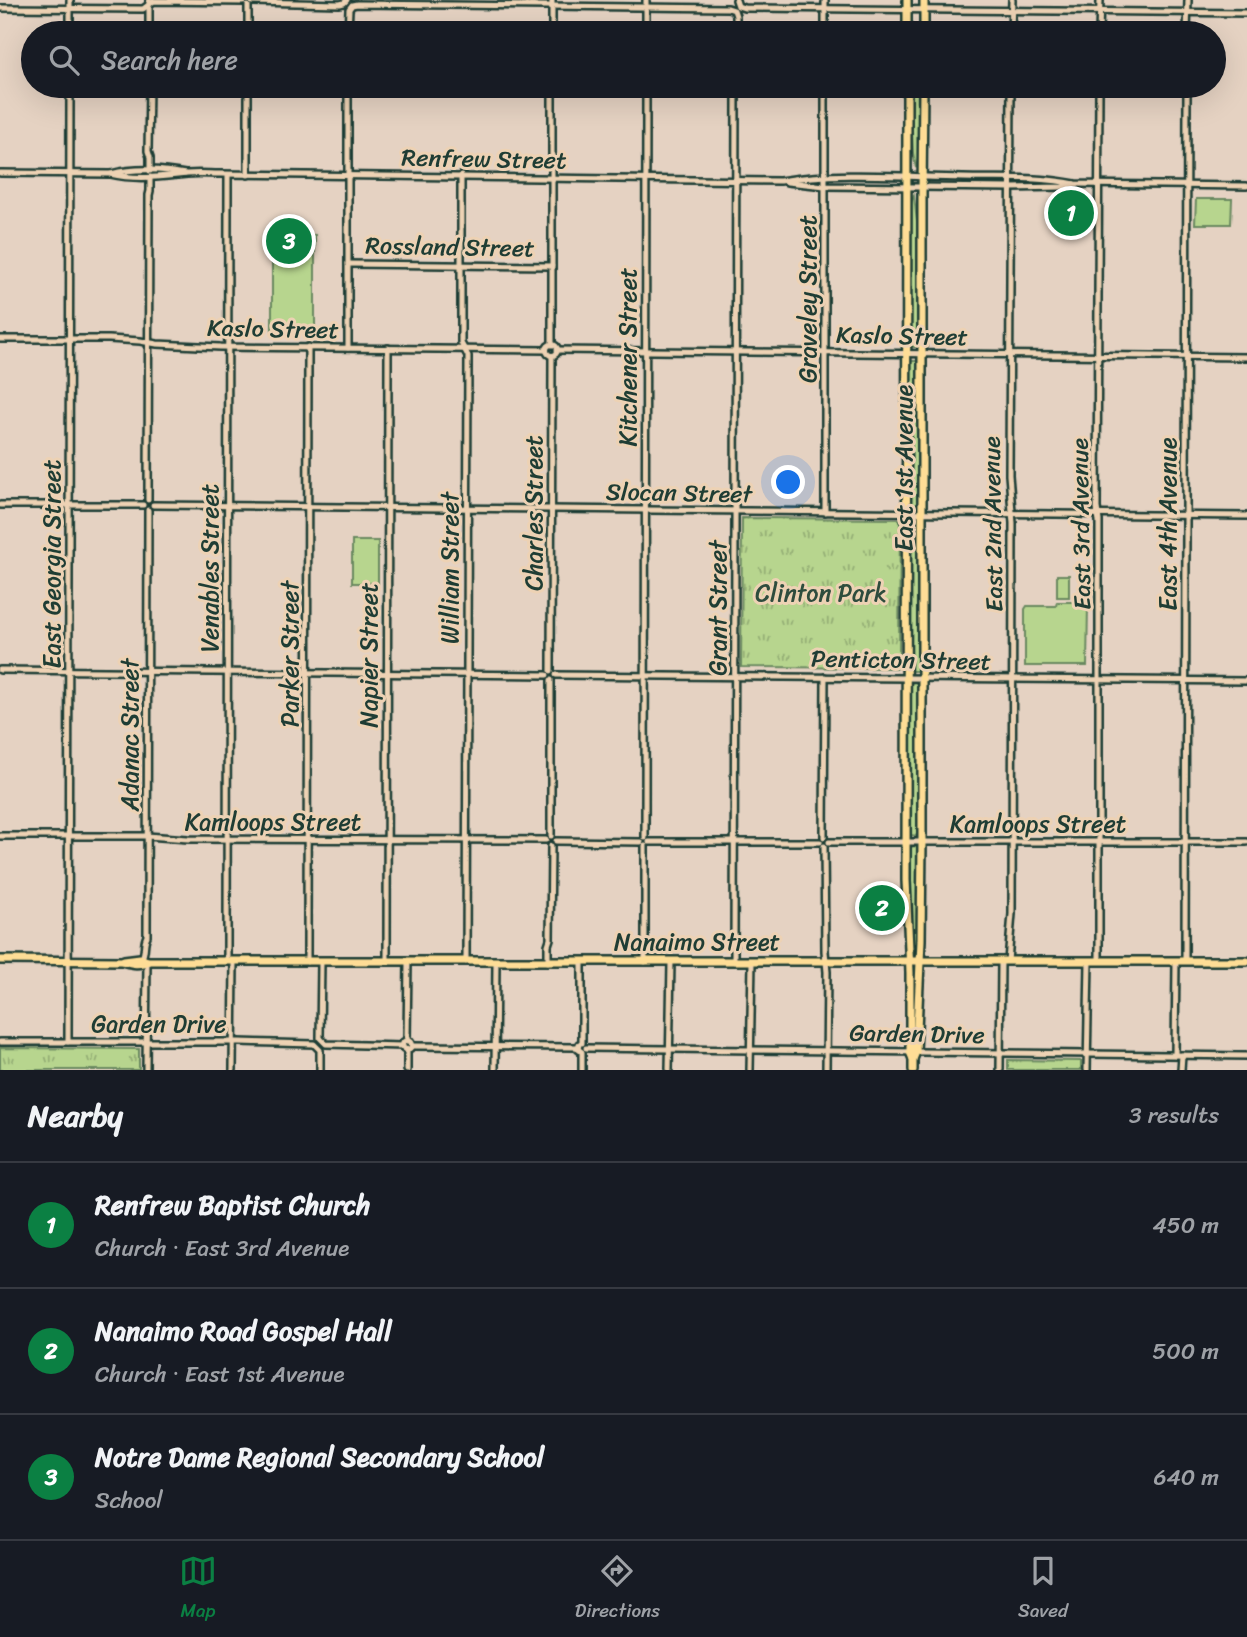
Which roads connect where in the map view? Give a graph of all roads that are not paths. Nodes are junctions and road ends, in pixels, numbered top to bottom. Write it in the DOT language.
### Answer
graph roads {
  1 [pos="70,0"];
  2 [pos="825,0"];
  3 [pos="908,0"];
  4 [pos="924,0"];
  5 [pos="1012,0"];
  6 [pos="1100,0"];
  7 [pos="1188,0"];
  8 [pos="149,2"];
  9 [pos="248,2"];
  10 [pos="348,3"];
  11 [pos="552,3"];
  12 [pos="646,4"];
  13 [pos="736,5"];
  14 [pos="0,8"];
  15 [pos="70,8"];
  16 [pos="825,9"];
  17 [pos="907,10"];
  18 [pos="924,10"];
  19 [pos="1012,11"];
  20 [pos="1100,12"];
  21 [pos="1188,12"];
  22 [pos="1247,13"];
  23 [pos="70,21"];
  24 [pos="149,21"];
  25 [pos="248,21"];
  26 [pos="348,21"];
  27 [pos="552,21"];
  28 [pos="825,21"];
  29 [pos="907,21"];
  30 [pos="924,21"];
  31 [pos="1012,21"];
  32 [pos="1100,21"];
  33 [pos="1188,21"];
  34 [pos="70,98"];
  35 [pos="149,98"];
  36 [pos="248,98"];
  37 [pos="348,98"];
  38 [pos="552,98"];
  39 [pos="646,98"];
  40 [pos="736,98"];
  41 [pos="825,98"];
  42 [pos="907,98"];
  43 [pos="923,98"];
  44 [pos="1011,98"];
  45 [pos="1099,98"];
  46 [pos="1187,98"];
  47 [pos="0,173"];
  48 [pos="70,174"];
  49 [pos="148,174"];
  50 [pos="228,175"];
  51 [pos="248,175"];
  52 [pos="347,176"];
  53 [pos="461,176"];
  54 [pos="552,177"];
  55 [pos="825,177"];
  56 [pos="907,177"];
  57 [pos="922,177"];
  58 [pos="646,179"];
  59 [pos="1011,179"];
  60 [pos="736,180"];
  61 [pos="780,181"];
  62 [pos="1076,184"];
  63 [pos="1098,184"];
  64 [pos="1187,185"];
  65 [pos="825,186"];
  66 [pos="907,186"];
  67 [pos="1247,186"];
  68 [pos="922,187"];
  69 [pos="1011,188"];
  70 [pos="348,264"];
  71 [pos="460,265"];
  72 [pos="552,266"];
  73 [pos="0,339"];
  74 [pos="70,339"];
  75 [pos="148,343"];
  76 [pos="552,345"];
  77 [pos="228,347"];
  78 [pos="308,347"];
  79 [pos="348,348"];
  80 [pos="388,348"];
  81 [pos="464,349"];
  82 [pos="546,350"];
  83 [pos="557,350"];
  84 [pos="646,351"];
  85 [pos="735,352"];
  86 [pos="825,353"];
  87 [pos="906,353"];
  88 [pos="923,354"];
  89 [pos="1010,355"];
  90 [pos="552,356"];
  91 [pos="1097,356"];
  92 [pos="1186,356"];
  93 [pos="1247,356"];
  94 [pos="69,504"];
  95 [pos="0,505"];
  96 [pos="150,505"];
  97 [pos="228,505"];
  98 [pos="307,506"];
  99 [pos="388,507"];
  100 [pos="467,508"];
  101 [pos="551,509"];
  102 [pos="645,510"];
  103 [pos="735,511"];
  104 [pos="825,512"];
  105 [pos="907,513"];
  106 [pos="923,513"];
  107 [pos="1012,514"];
  108 [pos="1098,515"];
  109 [pos="1186,515"];
  110 [pos="1247,516"];
  111 [pos="0,670"];
  112 [pos="69,670"];
  113 [pos="147,671"];
  114 [pos="227,672"];
  115 [pos="307,673"];
  116 [pos="387,673"];
  117 [pos="467,674"];
  118 [pos="551,675"];
  119 [pos="645,676"];
  120 [pos="735,676"];
  121 [pos="825,677"];
  122 [pos="907,678"];
  123 [pos="923,678"];
  124 [pos="1013,679"];
  125 [pos="1099,680"];
  126 [pos="1186,681"];
  127 [pos="1247,681"];
  128 [pos="0,836"];
  129 [pos="69,836"];
  130 [pos="147,836"];
  131 [pos="307,839"];
  132 [pos="551,839"];
  133 [pos="228,840"];
  134 [pos="387,840"];
  135 [pos="466,840"];
  136 [pos="735,841"];
  137 [pos="1012,841"];
  138 [pos="645,842"];
  139 [pos="824,842"];
  140 [pos="906,842"];
  141 [pos="922,842"];
  142 [pos="1099,842"];
  143 [pos="1186,842"];
  144 [pos="1247,842"];
  145 [pos="0,960"];
  146 [pos="144,960"];
  147 [pos="69,961"];
  148 [pos="231,961"];
  149 [pos="387,961"];
  150 [pos="408,961"];
  151 [pos="583,961"];
  152 [pos="909,961"];
  153 [pos="920,961"];
  154 [pos="1004,961"];
  155 [pos="1089,961"];
  156 [pos="1100,961"];
  157 [pos="1176,961"];
  158 [pos="1185,961"];
  159 [pos="1247,961"];
  160 [pos="307,962"];
  161 [pos="321,962"];
  162 [pos="466,962"];
  163 [pos="496,962"];
  164 [pos="548,962"];
  165 [pos="645,962"];
  166 [pos="671,962"];
  167 [pos="734,962"];
  168 [pos="752,962"];
  169 [pos="826,962"];
  170 [pos="0,1042"];
  171 [pos="68,1042"];
  172 [pos="233,1042"];
  173 [pos="146,1043"];
  174 [pos="320,1044"];
  175 [pos="407,1046"];
  176 [pos="495,1046"];
  177 [pos="582,1048"];
  178 [pos="669,1049"];
  179 [pos="751,1050"];
  180 [pos="826,1051"];
  181 [pos="1000,1053"];
  182 [pos="913,1054"];
  183 [pos="1087,1054"];
  184 [pos="1178,1055"];
  185 [pos="1247,1056"];
  186 [pos="146,1070"];
  187 [pos="233,1070"];
  188 [pos="320,1070"];
  189 [pos="407,1070"];
  190 [pos="495,1070"];
  191 [pos="582,1070"];
  192 [pos="669,1070"];
  193 [pos="750,1070"];
  194 [pos="826,1070"];
  195 [pos="913,1070"];
  196 [pos="1000,1070"];
  197 [pos="1087,1070"];
  198 [pos="1181,1070"];
  1 -- 15 [label="street"];
  2 -- 16 [label="street"];
  3 -- 17 [label="main road"];
  4 -- 18 [label="main road"];
  5 -- 19 [label="street"];
  6 -- 20 [label="street"];
  7 -- 21 [label="street"];
  8 -- 9 [label="street"];
  8 -- 15 [label="street"];
  8 -- 24 [label="street"];
  9 -- 10 [label="street"];
  9 -- 25 [label="street"];
  10 -- 11 [label="street"];
  10 -- 26 [label="street"];
  11 -- 12 [label="street"];
  11 -- 27 [label="street"];
  12 -- 13 [label="street"];
  13 -- 16 [label="street"];
  14 -- 15 [label="street"];
  15 -- 23 [label="street"];
  16 -- 17 [label="street"];
  16 -- 28 [label="street"];
  17 -- 18 [label="street"];
  17 -- 29 [label="main road"];
  18 -- 19 [label="street"];
  18 -- 30 [label="main road"];
  19 -- 20 [label="street"];
  19 -- 31 [label="street"];
  20 -- 21 [label="street"];
  20 -- 32 [label="street"];
  21 -- 22 [label="street"];
  21 -- 33 [label="street"];
  34 -- 48 [label="street, East Georgia Street"];
  35 -- 49 [label="street, Adanac Street"];
  36 -- 51 [label="street"];
  37 -- 52 [label="street"];
  38 -- 54 [label="street"];
  39 -- 58 [label="street, Kitchener Street"];
  40 -- 60 [label="street, Grant Street"];
  41 -- 55 [label="street, Graveley Street"];
  42 -- 56 [label="main road, East 1st Avenue"];
  43 -- 57 [label="main road, East 1st Avenue"];
  44 -- 59 [label="street, East 2nd Avenue"];
  45 -- 63 [label="street, East 3rd Avenue"];
  46 -- 64 [label="street, East 4th Avenue"];
  47 -- 48 [label="street, Renfrew Street"];
  48 -- 49 [label="street, Renfrew Street"];
  48 -- 74 [label="street, East Georgia Street"];
  49 -- 50 [label="street, Renfrew Street"];
  49 -- 75 [label="street, Adanac Street"];
  50 -- 51 [label="street, Renfrew Street"];
  50 -- 77 [label="street, Venables Street"];
  51 -- 52 [label="street, Renfrew Street"];
  52 -- 53 [label="street, Renfrew Street"];
  52 -- 70 [label="street"];
  53 -- 54 [label="street, Renfrew Street"];
  53 -- 71 [label="street, William Street"];
  54 -- 58 [label="street, Renfrew Street"];
  54 -- 72 [label="street"];
  55 -- 56 [label="street, Renfrew Street"];
  55 -- 61 [label="street, Renfrew Street"];
  55 -- 65 [label="street, Graveley Street"];
  56 -- 57 [label="street, Renfrew Street"];
  56 -- 66 [label="main road, East 1st Avenue"];
  57 -- 59 [label="street, Renfrew Street"];
  57 -- 68 [label="main road, East 1st Avenue"];
  58 -- 60 [label="street, Renfrew Street"];
  58 -- 84 [label="street, Kitchener Street"];
  59 -- 62 [label="street, Renfrew Street"];
  59 -- 69 [label="street, East 2nd Avenue"];
  60 -- 61 [label="street, Renfrew Street"];
  60 -- 85 [label="street, Grant Street"];
  61 -- 65 [label="street, Renfrew Street"];
  62 -- 63 [label="street, Renfrew Street"];
  62 -- 69 [label="street, Renfrew Street"];
  63 -- 64 [label="street, Renfrew Street"];
  63 -- 91 [label="street, East 3rd Avenue"];
  64 -- 67 [label="street, Renfrew Street"];
  64 -- 92 [label="street, East 4th Avenue"];
  65 -- 66 [label="street, Renfrew Street"];
  65 -- 86 [label="street, Graveley Street"];
  66 -- 68 [label="street, Renfrew Street"];
  66 -- 87 [label="main road, East 1st Avenue"];
  68 -- 69 [label="street, Renfrew Street"];
  68 -- 88 [label="main road, East 1st Avenue"];
  69 -- 89 [label="street, East 2nd Avenue"];
  70 -- 71 [label="street, Rossland Street"];
  70 -- 79 [label="street"];
  71 -- 72 [label="street, Rossland Street"];
  71 -- 81 [label="street, William Street"];
  72 -- 76 [label="street"];
  73 -- 74 [label="street, Kaslo Street"];
  74 -- 75 [label="street, Kaslo Street"];
  74 -- 94 [label="street, East Georgia Street"];
  75 -- 77 [label="street, Kaslo Street"];
  75 -- 96 [label="street, Adanac Street"];
  76 -- 82 [label="street"];
  76 -- 83 [label="street"];
  77 -- 78 [label="street, Kaslo Street"];
  77 -- 97 [label="street, Venables Street"];
  78 -- 79 [label="street, Kaslo Street"];
  78 -- 98 [label="street, Parker Street"];
  79 -- 80 [label="street, Kaslo Street"];
  80 -- 81 [label="street, Kaslo Street"];
  80 -- 99 [label="street, Napier Street"];
  81 -- 82 [label="street, Kaslo Street"];
  81 -- 100 [label="street, William Street"];
  82 -- 90 [label="street"];
  83 -- 84 [label="street, Kaslo Street"];
  83 -- 90 [label="street"];
  84 -- 85 [label="street, Kaslo Street"];
  84 -- 102 [label="street, Kitchener Street"];
  85 -- 86 [label="street, Kaslo Street"];
  85 -- 103 [label="street, Grant Street"];
  86 -- 87 [label="street, Kaslo Street"];
  86 -- 104 [label="street, Graveley Street"];
  87 -- 88 [label="street, Kaslo Street"];
  87 -- 105 [label="main road, East 1st Avenue"];
  88 -- 89 [label="street, Kaslo Street"];
  88 -- 106 [label="main road, East 1st Avenue"];
  89 -- 91 [label="street, Kaslo Street"];
  89 -- 107 [label="street, East 2nd Avenue"];
  90 -- 101 [label="street, Charles Street"];
  91 -- 92 [label="street, Kaslo Street"];
  91 -- 108 [label="street, East 3rd Avenue"];
  92 -- 93 [label="street, Kaslo Street"];
  92 -- 109 [label="street, East 4th Avenue"];
  94 -- 95 [label="street"];
  94 -- 96 [label="street"];
  94 -- 112 [label="street, East Georgia Street"];
  96 -- 97 [label="street, Slocan Street"];
  96 -- 113 [label="street, Adanac Street"];
  97 -- 98 [label="street, Slocan Street"];
  97 -- 114 [label="street, Venables Street"];
  98 -- 99 [label="street, Slocan Street"];
  98 -- 115 [label="street, Parker Street"];
  99 -- 100 [label="street, Slocan Street"];
  99 -- 116 [label="street, Napier Street"];
  100 -- 101 [label="street, Slocan Street"];
  100 -- 117 [label="street, William Street"];
  101 -- 102 [label="street, Slocan Street"];
  101 -- 118 [label="street, Charles Street"];
  102 -- 103 [label="street, Slocan Street"];
  102 -- 119 [label="street, Kitchener Street"];
  103 -- 104 [label="street, Slocan Street"];
  103 -- 120 [label="street, Grant Street"];
  104 -- 105 [label="street, Slocan Street"];
  105 -- 106 [label="street, Slocan Street"];
  105 -- 122 [label="main road, East 1st Avenue"];
  106 -- 107 [label="street, Slocan Street"];
  106 -- 123 [label="main road, East 1st Avenue"];
  107 -- 108 [label="street, Slocan Street"];
  107 -- 124 [label="street, East 2nd Avenue"];
  108 -- 109 [label="street, Slocan Street"];
  108 -- 125 [label="street, East 3rd Avenue"];
  109 -- 110 [label="street, Slocan Street"];
  109 -- 126 [label="street, East 4th Avenue"];
  111 -- 112 [label="street, Penticton Street"];
  112 -- 113 [label="street, Penticton Street"];
  112 -- 129 [label="street, East Georgia Street"];
  113 -- 114 [label="street, Penticton Street"];
  113 -- 130 [label="street, Adanac Street"];
  114 -- 115 [label="street, Penticton Street"];
  114 -- 133 [label="street, Venables Street"];
  115 -- 116 [label="street, Penticton Street"];
  115 -- 131 [label="street, Parker Street"];
  116 -- 117 [label="street, Penticton Street"];
  116 -- 134 [label="street, Napier Street"];
  117 -- 118 [label="street, Penticton Street"];
  117 -- 135 [label="street, William Street"];
  118 -- 119 [label="street, Penticton Street"];
  118 -- 132 [label="street, Charles Street"];
  119 -- 120 [label="street, Penticton Street"];
  119 -- 138 [label="street, Kitchener Street"];
  120 -- 121 [label="street, Penticton Street"];
  120 -- 136 [label="street, Grant Street"];
  121 -- 122 [label="street, Penticton Street"];
  121 -- 139 [label="street"];
  122 -- 123 [label="street, Penticton Street"];
  122 -- 140 [label="main road, East 1st Avenue"];
  123 -- 124 [label="street, Penticton Street"];
  123 -- 141 [label="main road, East 1st Avenue"];
  124 -- 125 [label="street, Penticton Street"];
  124 -- 137 [label="street, East 2nd Avenue"];
  125 -- 126 [label="street, Penticton Street"];
  125 -- 142 [label="street, East 3rd Avenue"];
  126 -- 127 [label="street, Penticton Street"];
  126 -- 143 [label="street, East 4th Avenue"];
  128 -- 129 [label="street, Kamloops Street"];
  129 -- 130 [label="street, Kamloops Street"];
  129 -- 147 [label="street, East Georgia Street"];
  130 -- 133 [label="street, Kamloops Street"];
  130 -- 146 [label="street, Adanac Street"];
  131 -- 133 [label="street, Kamloops Street"];
  131 -- 134 [label="street, Kamloops Street"];
  131 -- 160 [label="street, Parker Street"];
  132 -- 135 [label="street, Kamloops Street"];
  132 -- 138 [label="street, Kamloops Street"];
  132 -- 164 [label="street"];
  133 -- 148 [label="street, Venables Street"];
  134 -- 135 [label="street, Kamloops Street"];
  134 -- 149 [label="street, Napier Street"];
  135 -- 162 [label="street, William Street"];
  136 -- 138 [label="street, Kamloops Street"];
  136 -- 139 [label="street, Kamloops Street"];
  136 -- 167 [label="street, Grant Street"];
  137 -- 141 [label="street, Kamloops Street"];
  137 -- 142 [label="street, Kamloops Street"];
  137 -- 154 [label="street, East 2nd Avenue"];
  138 -- 165 [label="street, Kitchener Street"];
  139 -- 140 [label="street, Kamloops Street"];
  139 -- 169 [label="street"];
  140 -- 141 [label="street, Kamloops Street"];
  140 -- 152 [label="main road, East 1st Avenue"];
  141 -- 153 [label="main road, East 1st Avenue"];
  142 -- 143 [label="street, Kamloops Street"];
  142 -- 156 [label="street, East 3rd Avenue"];
  143 -- 144 [label="street, Kamloops Street"];
  143 -- 158 [label="street, East 4th Avenue"];
  145 -- 147 [label="main road, Nanaimo Street"];
  146 -- 147 [label="main road, Nanaimo Street"];
  146 -- 148 [label="main road, Nanaimo Street"];
  146 -- 173 [label="street, Adanac Street"];
  147 -- 171 [label="street, East Georgia Street"];
  148 -- 160 [label="main road, Nanaimo Street"];
  148 -- 172 [label="street, Venables Street"];
  149 -- 150 [label="main road, Nanaimo Street"];
  149 -- 161 [label="main road, Nanaimo Street"];
  150 -- 162 [label="main road, Nanaimo Street"];
  150 -- 175 [label="street"];
  151 -- 164 [label="main road, Nanaimo Street"];
  151 -- 165 [label="main road, Nanaimo Street"];
  151 -- 177 [label="street"];
  152 -- 153 [label="main road, Nanaimo Street"];
  152 -- 169 [label="main road, Nanaimo Street"];
  152 -- 182 [label="main road, East 1st Avenue"];
  153 -- 154 [label="main road, Nanaimo Street"];
  153 -- 182 [label="main road, East 1st Avenue"];
  154 -- 155 [label="main road, Nanaimo Street"];
  154 -- 181 [label="street, East 2nd Avenue"];
  155 -- 156 [label="main road, Nanaimo Street"];
  155 -- 183 [label="street"];
  156 -- 157 [label="main road, Nanaimo Street"];
  157 -- 158 [label="main road, Nanaimo Street"];
  157 -- 184 [label="street"];
  158 -- 159 [label="main road, Nanaimo Street"];
  160 -- 161 [label="main road, Nanaimo Street"];
  161 -- 174 [label="street"];
  162 -- 163 [label="main road, Nanaimo Street"];
  163 -- 164 [label="main road, Nanaimo Street"];
  163 -- 176 [label="street"];
  165 -- 166 [label="main road, Nanaimo Street"];
  166 -- 167 [label="main road, Nanaimo Street"];
  166 -- 178 [label="street"];
  167 -- 168 [label="main road, Nanaimo Street"];
  168 -- 169 [label="main road, Nanaimo Street"];
  168 -- 179 [label="street"];
  169 -- 180 [label="street"];
  170 -- 171 [label="street, Garden Drive"];
  171 -- 173 [label="street, Garden Drive"];
  172 -- 173 [label="street, Garden Drive"];
  172 -- 174 [label="street, Garden Drive"];
  172 -- 187 [label="street, Venables Street"];
  173 -- 186 [label="street, Adanac Street"];
  174 -- 175 [label="street, Garden Drive"];
  174 -- 188 [label="street"];
  175 -- 176 [label="street, Garden Drive"];
  175 -- 189 [label="street"];
  176 -- 177 [label="street, Garden Drive"];
  176 -- 190 [label="street"];
  177 -- 178 [label="street, Garden Drive"];
  177 -- 191 [label="street"];
  178 -- 179 [label="street, Garden Drive"];
  178 -- 192 [label="street"];
  179 -- 180 [label="street, Garden Drive"];
  179 -- 193 [label="street"];
  180 -- 182 [label="street, Garden Drive"];
  180 -- 194 [label="street"];
  181 -- 182 [label="street, Garden Drive"];
  181 -- 183 [label="street, Garden Drive"];
  181 -- 196 [label="street, East 2nd Avenue"];
  182 -- 195 [label="main road, East 1st Avenue"];
  183 -- 184 [label="street, Garden Drive"];
  183 -- 197 [label="street"];
  184 -- 185 [label="street, Garden Drive"];
  184 -- 198 [label="street"];
}
